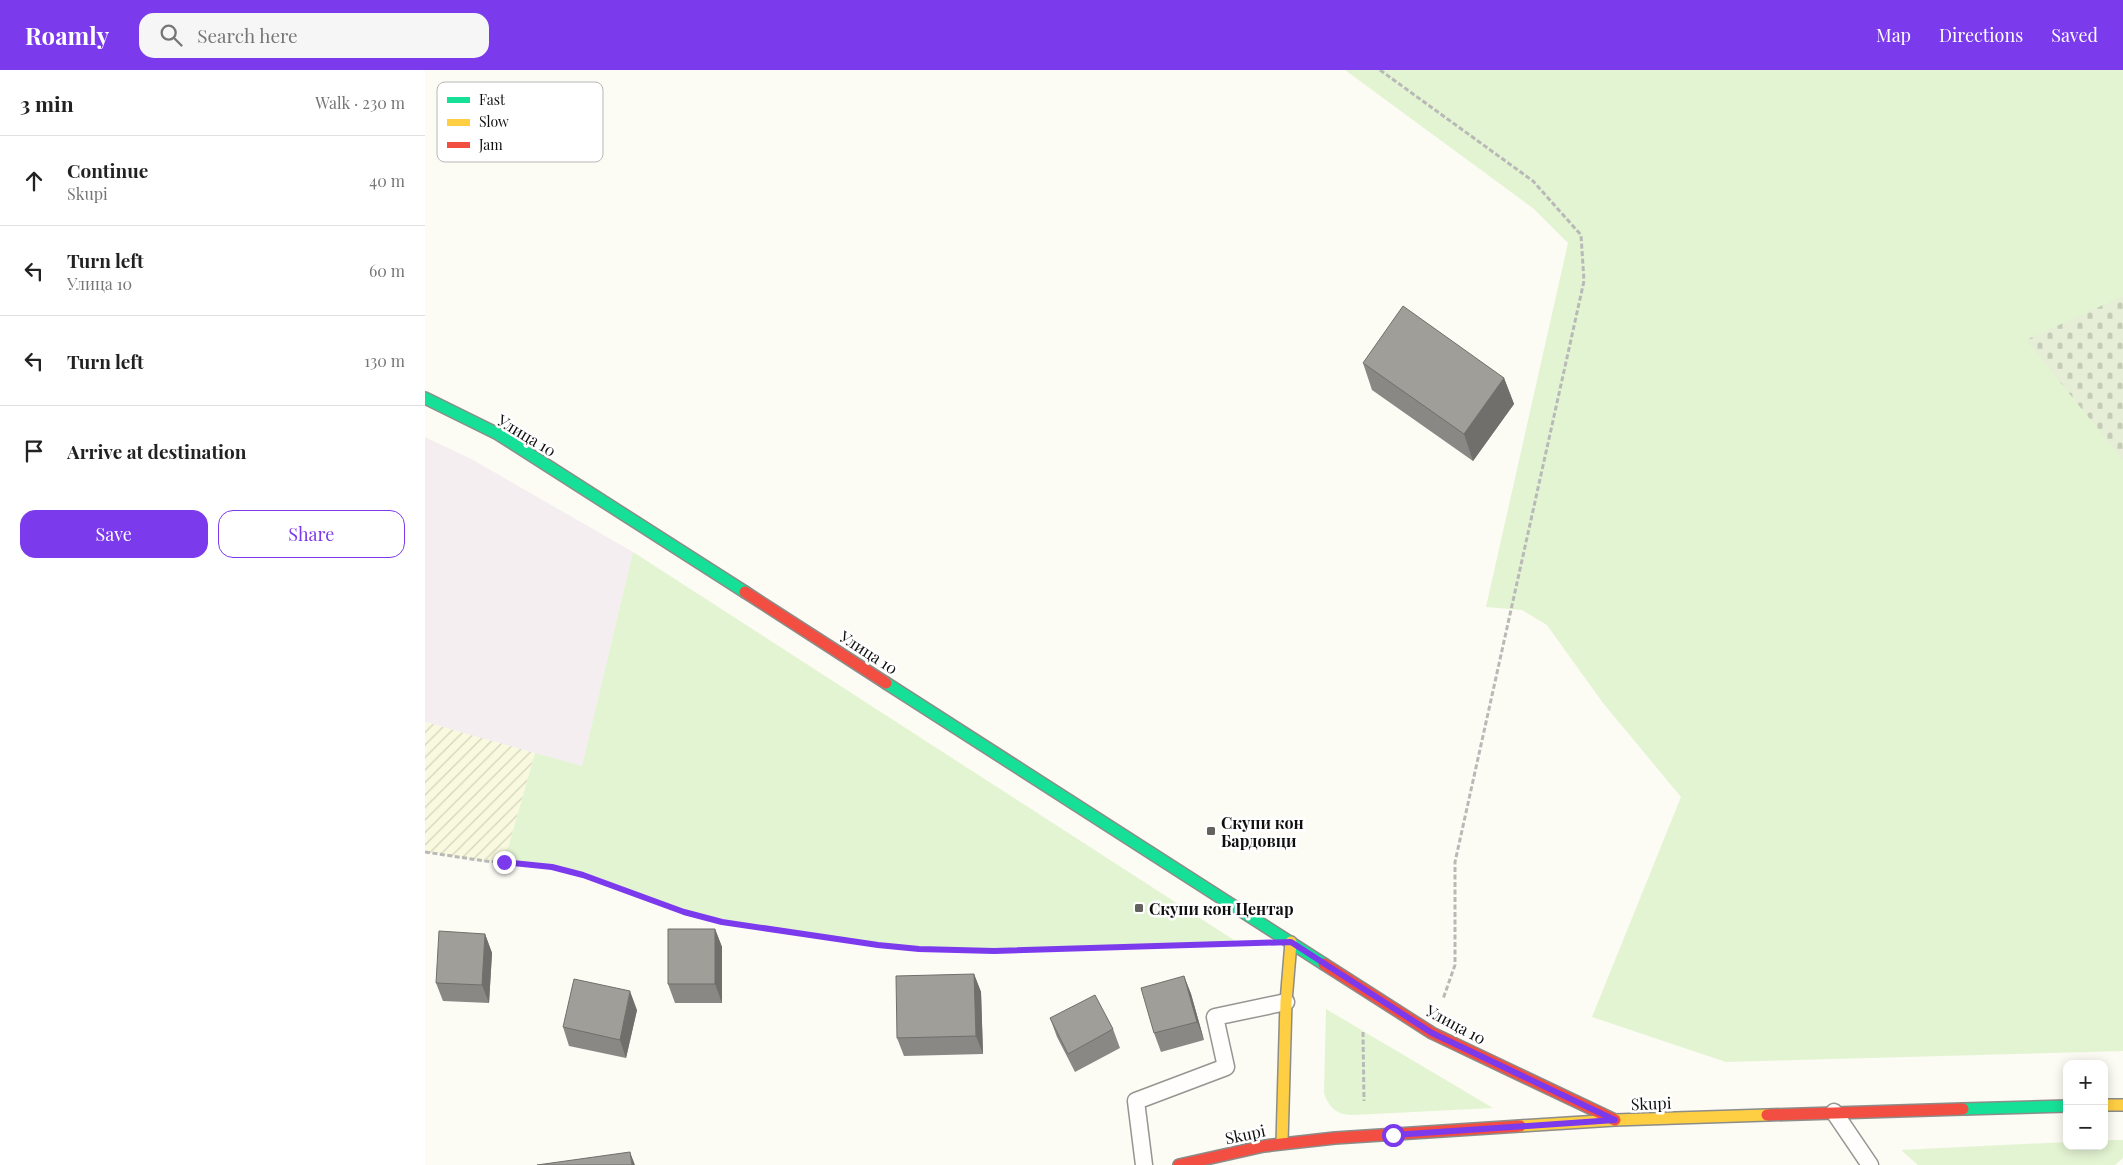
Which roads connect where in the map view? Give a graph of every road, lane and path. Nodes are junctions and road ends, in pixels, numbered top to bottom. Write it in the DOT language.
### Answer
graph roads {
  1 [pos="1380,70"];
  2 [pos="425,398"];
  3 [pos="425,852"];
  4 [pos="1291,942"];
  5 [pos="1227,943"];
  6 [pos="1360,987"];
  7 [pos="1286,1002"];
  8 [pos="1432,1033"];
  9 [pos="2108,1105"];
  10 [pos="2123,1105"];
  11 [pos="2063,1106"];
  12 [pos="1834,1112"];
  13 [pos="1615,1120"];
  14 [pos="1366,1137"];
  15 [pos="1282,1143"];
  16 [pos="1144,1165"];
  17 [pos="1179,1165"];
  18 [pos="1869,1165"];
  1 -- 8 [label="path"];
  2 -- 4 [label="street, Улица 10"];
  3 -- 5 [label="path"];
  4 -- 6 [label="street, Улица 10"];
  4 -- 7 [label="street"];
  6 -- 8 [label="street, Улица 10"];
  6 -- 14 [label="path"];
  7 -- 15 [label="street"];
  7 -- 16 [label="lane"];
  8 -- 13 [label="street, Улица 10"];
  9 -- 10 [label="street"];
  11 -- 12 [label="street, Skupi"];
  12 -- 13 [label="street, Skupi"];
  12 -- 18 [label="lane"];
  13 -- 14 [label="street, Skupi"];
  14 -- 15 [label="street, Skupi"];
  15 -- 17 [label="street, Skupi"];
}
